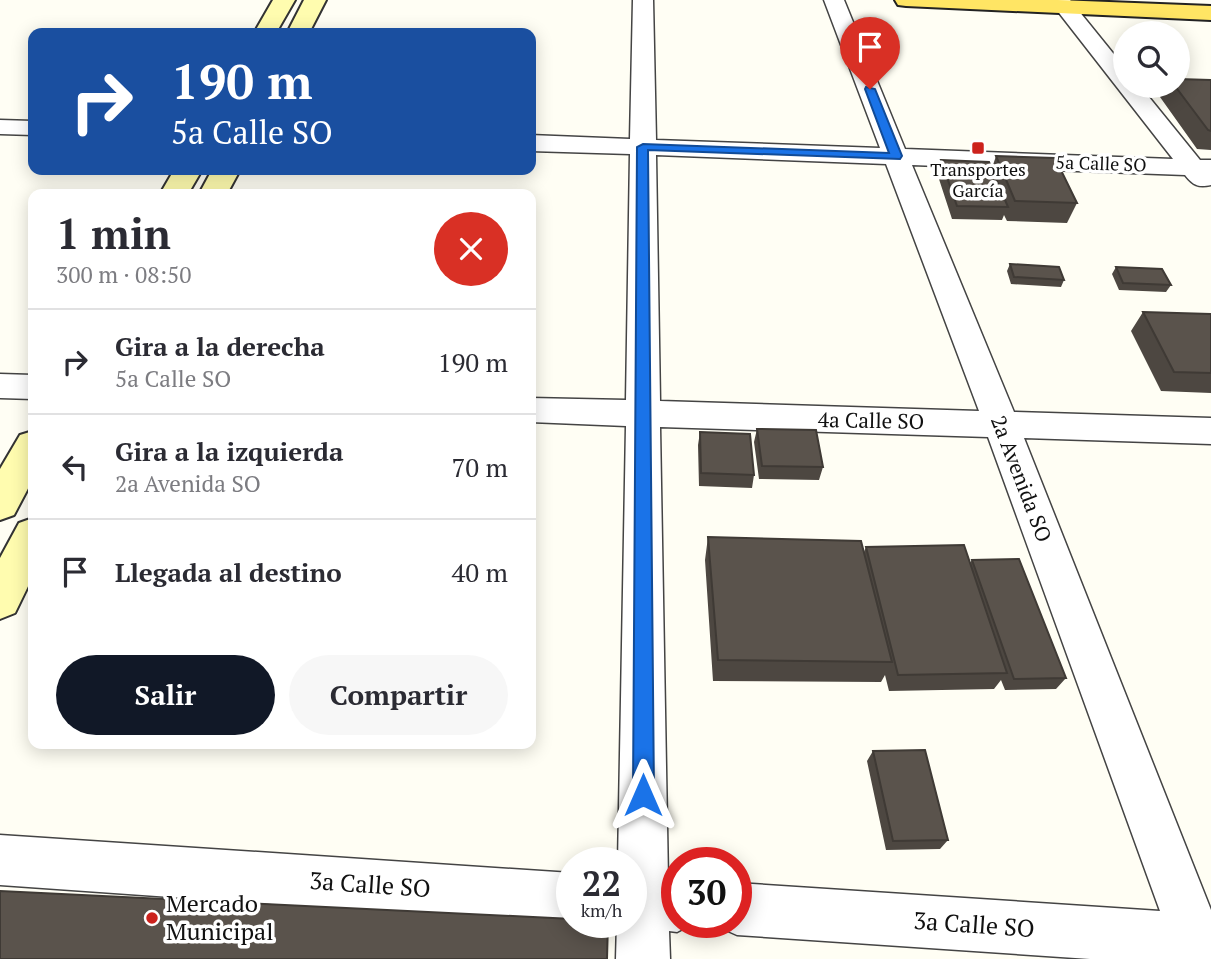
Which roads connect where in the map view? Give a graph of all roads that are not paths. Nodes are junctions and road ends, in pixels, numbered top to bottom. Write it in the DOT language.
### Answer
graph roads {
  1 [pos="284,0"];
  2 [pos="315,0"];
  3 [pos="643,0"];
  4 [pos="834,0"];
  5 [pos="906,0"];
  6 [pos="1068,2"];
  7 [pos="1211,6"];
  8 [pos="1211,13"];
  9 [pos="268,28"];
  10 [pos="301,28"];
  11 [pos="1113,66"];
  12 [pos="1139,98"];
  13 [pos="0,127"];
  14 [pos="28,128"];
  15 [pos="536,143"];
  16 [pos="643,147"];
  17 [pos="896,156"];
  18 [pos="1202,168"];
  19 [pos="1211,191"];
  20 [pos="0,386"];
  21 [pos="28,387"];
  22 [pos="536,410"];
  23 [pos="645,415"];
  24 [pos="1000,424"];
  25 [pos="1211,431"];
  26 [pos="28,454"];
  27 [pos="0,504"];
  28 [pos="28,545"];
  29 [pos="0,600"];
  30 [pos="0,860"];
  31 [pos="556,897"];
  32 [pos="651,904"];
  33 [pos="752,910"];
  34 [pos="1203,946"];
  35 [pos="643,959"];
  1 -- 9 [label="street"];
  2 -- 10 [label="street"];
  3 -- 16 [label="street"];
  4 -- 17 [label="street, 2a Avenida SO"];
  5 -- 6 [label="main road"];
  6 -- 7 [label="main road"];
  6 -- 8 [label="main road"];
  6 -- 11 [label="street"];
  12 -- 18 [label="street"];
  13 -- 14 [label="street"];
  15 -- 16 [label="street, 5a Calle SO"];
  16 -- 17 [label="street, 5a Calle SO"];
  16 -- 23 [label="street"];
  17 -- 18 [label="street, 5a Calle SO"];
  17 -- 24 [label="street, 2a Avenida SO"];
  18 -- 19 [label="street"];
  20 -- 21 [label="street"];
  22 -- 23 [label="street, 4a Calle SO"];
  23 -- 24 [label="street, 4a Calle SO"];
  23 -- 32 [label="street"];
  24 -- 25 [label="street, 4a Calle SO"];
  24 -- 34 [label="street, 2a Avenida SO"];
  26 -- 27 [label="street"];
  28 -- 29 [label="street"];
  30 -- 31 [label="street, 3a Calle SO"];
  32 -- 35 [label="street"];
  33 -- 34 [label="street, 3a Calle SO"];
}
